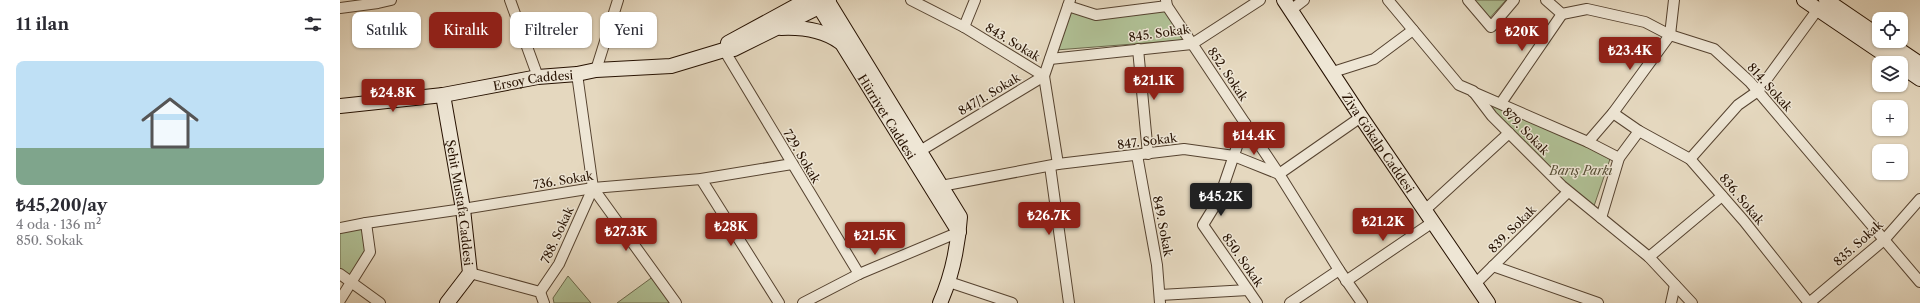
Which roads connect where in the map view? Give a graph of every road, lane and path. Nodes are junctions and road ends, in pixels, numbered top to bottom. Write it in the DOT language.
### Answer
graph roads {
  1 [pos="392,0"];
  2 [pos="510,0"];
  3 [pos="618,0"];
  4 [pos="785,0"];
  5 [pos="911,0"];
  6 [pos="975,0"];
  7 [pos="1260,0"];
  8 [pos="1304,0"];
  9 [pos="1388,0"];
  10 [pos="1468,0"];
  11 [pos="1514,0"];
  12 [pos="1546,0"];
  13 [pos="1674,0"];
  14 [pos="1804,0"];
  15 [pos="820,2"];
  16 [pos="1070,3"];
  17 [pos="1166,3"];
  18 [pos="1826,3"];
  19 [pos="1287,5"];
  20 [pos="340,8"];
  21 [pos="1562,14"];
  22 [pos="777,22"];
  23 [pos="964,28"];
  24 [pos="1413,30"];
  25 [pos="1872,32"];
  26 [pos="1670,35"];
  27 [pos="841,42"];
  28 [pos="1192,44"];
  29 [pos="1896,48"];
  30 [pos="724,50"];
  31 [pos="1138,50"];
  32 [pos="1889,56"];
  33 [pos="1050,59"];
  34 [pos="1920,64"];
  35 [pos="596,70"];
  36 [pos="1908,71"];
  37 [pos="1332,72"];
  38 [pos="577,74"];
  39 [pos="1044,76"];
  40 [pos="538,77"];
  41 [pos="1920,79"];
  42 [pos="1473,91"];
  43 [pos="1758,91"];
  44 [pos="443,95"];
  45 [pos="1501,103"];
  46 [pos="340,106"];
  47 [pos="1613,113"];
  48 [pos="1360,117"];
  49 [pos="1245,123"];
  50 [pos="1639,130"];
  51 [pos="1509,133"];
  52 [pos="1588,142"];
  53 [pos="920,151"];
  54 [pos="1148,154"];
  55 [pos="1137,155"];
  56 [pos="1234,156"];
  57 [pos="1619,158"];
  58 [pos="1690,159"];
  59 [pos="792,164"];
  60 [pos="1054,165"];
  61 [pos="1279,174"];
  62 [pos="701,179"];
  63 [pos="941,186"];
  64 [pos="593,188"];
  65 [pos="1568,192"];
  66 [pos="1722,196"];
  67 [pos="1920,199"];
  68 [pos="463,209"];
  69 [pos="1425,210"];
  70 [pos="1601,218"];
  71 [pos="1433,222"];
  72 [pos="366,223"];
  73 [pos="340,228"];
  74 [pos="959,232"];
  75 [pos="1884,240"];
  76 [pos="1649,258"];
  77 [pos="1493,266"];
  78 [pos="1339,270"];
  79 [pos="470,273"];
  80 [pos="340,274"];
  81 [pos="859,274"];
  82 [pos="1346,281"];
  83 [pos="949,282"];
  84 [pos="1920,282"];
  85 [pos="352,283"];
  86 [pos="1475,284"];
  87 [pos="1675,285"];
  88 [pos="1248,290"];
  89 [pos="540,292"];
  90 [pos="1160,299"];
  91 [pos="1574,299"];
  92 [pos="340,300"];
  93 [pos="380,303"];
  94 [pos="447,303"];
  95 [pos="544,303"];
  96 [pos="676,303"];
  97 [pos="779,303"];
  98 [pos="803,303"];
  99 [pos="940,303"];
  100 [pos="1012,303"];
  101 [pos="1069,303"];
  102 [pos="1257,303"];
  103 [pos="1290,303"];
  104 [pos="1362,303"];
  105 [pos="1488,303"];
  106 [pos="1598,303"];
  107 [pos="1671,303"];
  108 [pos="1692,303"];
  109 [pos="1809,303"];
  1 -- 20 [label="street"];
  2 -- 40 [label="street"];
  3 -- 35 [label="street"];
  4 -- 22 [label="main road"];
  5 -- 23 [label="street, 843. Sokak"];
  6 -- 23 [label="street"];
  7 -- 28 [label="street, 845. Sokak"];
  8 -- 19 [label="street"];
  9 -- 24 [label="street, 879. Sokak"];
  10 -- 11 [label="street"];
  12 -- 21 [label="street"];
  13 -- 26 [label="street"];
  14 -- 18 [label="main road"];
  15 -- 22 [label="main road, Ersoy Caddesi"];
  15 -- 27 [label="main road, Hürriyet Caddesi"];
  15 -- 53 [label="main road, Hürriyet Caddesi"];
  16 -- 17 [label="street"];
  16 -- 33 [label="street"];
  17 -- 28 [label="street, 852. Sokak"];
  18 -- 25 [label="main road"];
  18 -- 32 [label="main road"];
  18 -- 43 [label="street"];
  19 -- 37 [label="main road, Ziya Gökalp Caddesi"];
  21 -- 26 [label="street, 814. Sokak"];
  21 -- 45 [label="street"];
  22 -- 27 [label="main road, Ersoy Caddesi"];
  22 -- 30 [label="main road, Ersoy Caddesi"];
  23 -- 39 [label="street, 843. Sokak"];
  24 -- 37 [label="street"];
  24 -- 42 [label="street, 879. Sokak"];
  26 -- 43 [label="street, 814. Sokak"];
  26 -- 47 [label="street"];
  27 -- 74 [label="main road, Hürriyet Caddesi"];
  28 -- 31 [label="street, 845. Sokak"];
  28 -- 49 [label="street, 852. Sokak"];
  29 -- 34 [label="main road"];
  30 -- 35 [label="main road, Ersoy Caddesi"];
  30 -- 59 [label="street, 729. Sokak"];
  31 -- 33 [label="street, 845. Sokak"];
  31 -- 54 [label="street"];
  33 -- 39 [label="street"];
  35 -- 38 [label="main road, Ersoy Caddesi"];
  36 -- 41 [label="main road"];
  37 -- 48 [label="main road, Ziya Gökalp Caddesi"];
  38 -- 40 [label="main road, Ersoy Caddesi"];
  38 -- 64 [label="street"];
  39 -- 53 [label="street, 847/1. Sokak"];
  39 -- 60 [label="street, 843. Sokak"];
  40 -- 44 [label="main road, Ersoy Caddesi"];
  42 -- 45 [label="street"];
  42 -- 51 [label="street, 879. Sokak"];
  43 -- 58 [label="street"];
  43 -- 75 [label="street, 814. Sokak"];
  44 -- 46 [label="main road, Ersoy Caddesi"];
  44 -- 68 [label="main road, Şehit Mustafa Caddesi"];
  45 -- 52 [label="street"];
  47 -- 50 [label="street, 836. Sokak"];
  47 -- 52 [label="street"];
  48 -- 61 [label="street"];
  48 -- 69 [label="main road, Ziya Gökalp Caddesi"];
  49 -- 56 [label="street, 850. Sokak"];
  49 -- 61 [label="street, 852. Sokak"];
  50 -- 57 [label="street"];
  50 -- 58 [label="street, 836. Sokak"];
  51 -- 65 [label="street, 879. Sokak"];
  51 -- 69 [label="street"];
  52 -- 57 [label="street"];
  53 -- 63 [label="main road, Hürriyet Caddesi"];
  54 -- 55 [label="street, 847. Sokak"];
  54 -- 56 [label="street, 847. Sokak"];
  55 -- 60 [label="street, 847. Sokak"];
  55 -- 90 [label="street, 849. Sokak"];
  56 -- 61 [label="street, 847. Sokak"];
  56 -- 88 [label="street, 850. Sokak"];
  57 -- 70 [label="street"];
  58 -- 66 [label="street, 836. Sokak"];
  59 -- 62 [label="street, 736. Sokak"];
  59 -- 81 [label="street, 729. Sokak"];
  60 -- 63 [label="street, 847. Sokak"];
  60 -- 101 [label="street, 843. Sokak"];
  61 -- 78 [label="street, 852. Sokak"];
  62 -- 64 [label="street, 736. Sokak"];
  62 -- 97 [label="street"];
  63 -- 74 [label="main road, Hürriyet Caddesi"];
  64 -- 68 [label="street, 736. Sokak"];
  64 -- 89 [label="street, 788. Sokak"];
  64 -- 96 [label="street"];
  65 -- 70 [label="street, 879. Sokak"];
  65 -- 77 [label="street, 839. Sokak"];
  66 -- 76 [label="street"];
  66 -- 109 [label="street, 836. Sokak"];
  67 -- 75 [label="street, 835. Sokak"];
  68 -- 72 [label="street, 736. Sokak"];
  68 -- 79 [label="main road, Şehit Mustafa Caddesi"];
  69 -- 71 [label="main road, Ziya Gökalp Caddesi"];
  70 -- 76 [label="street, 879. Sokak"];
  71 -- 82 [label="street"];
  71 -- 86 [label="main road, Ziya Gökalp Caddesi"];
  72 -- 73 [label="street, 736. Sokak"];
  72 -- 85 [label="street"];
  74 -- 81 [label="street"];
  74 -- 83 [label="main road, Hürriyet Caddesi"];
  75 -- 84 [label="street, 814. Sokak"];
  75 -- 109 [label="street, 835. Sokak"];
  76 -- 87 [label="street, 879. Sokak"];
  77 -- 86 [label="street, 839. Sokak"];
  77 -- 91 [label="street"];
  78 -- 82 [label="street, 852. Sokak"];
  78 -- 103 [label="street"];
  79 -- 89 [label="street"];
  79 -- 94 [label="main road, Şehit Mustafa Caddesi"];
  80 -- 85 [label="street"];
  81 -- 98 [label="street"];
  82 -- 104 [label="street, 852. Sokak"];
  83 -- 99 [label="main road, Hürriyet Caddesi"];
  83 -- 100 [label="street"];
  85 -- 92 [label="street"];
  85 -- 93 [label="street"];
  86 -- 105 [label="main road, Ziya Gökalp Caddesi"];
  87 -- 107 [label="street"];
  87 -- 108 [label="street, 879. Sokak"];
  88 -- 90 [label="street"];
  88 -- 102 [label="street, 850. Sokak"];
  89 -- 95 [label="street"];
  91 -- 106 [label="street"];
}
